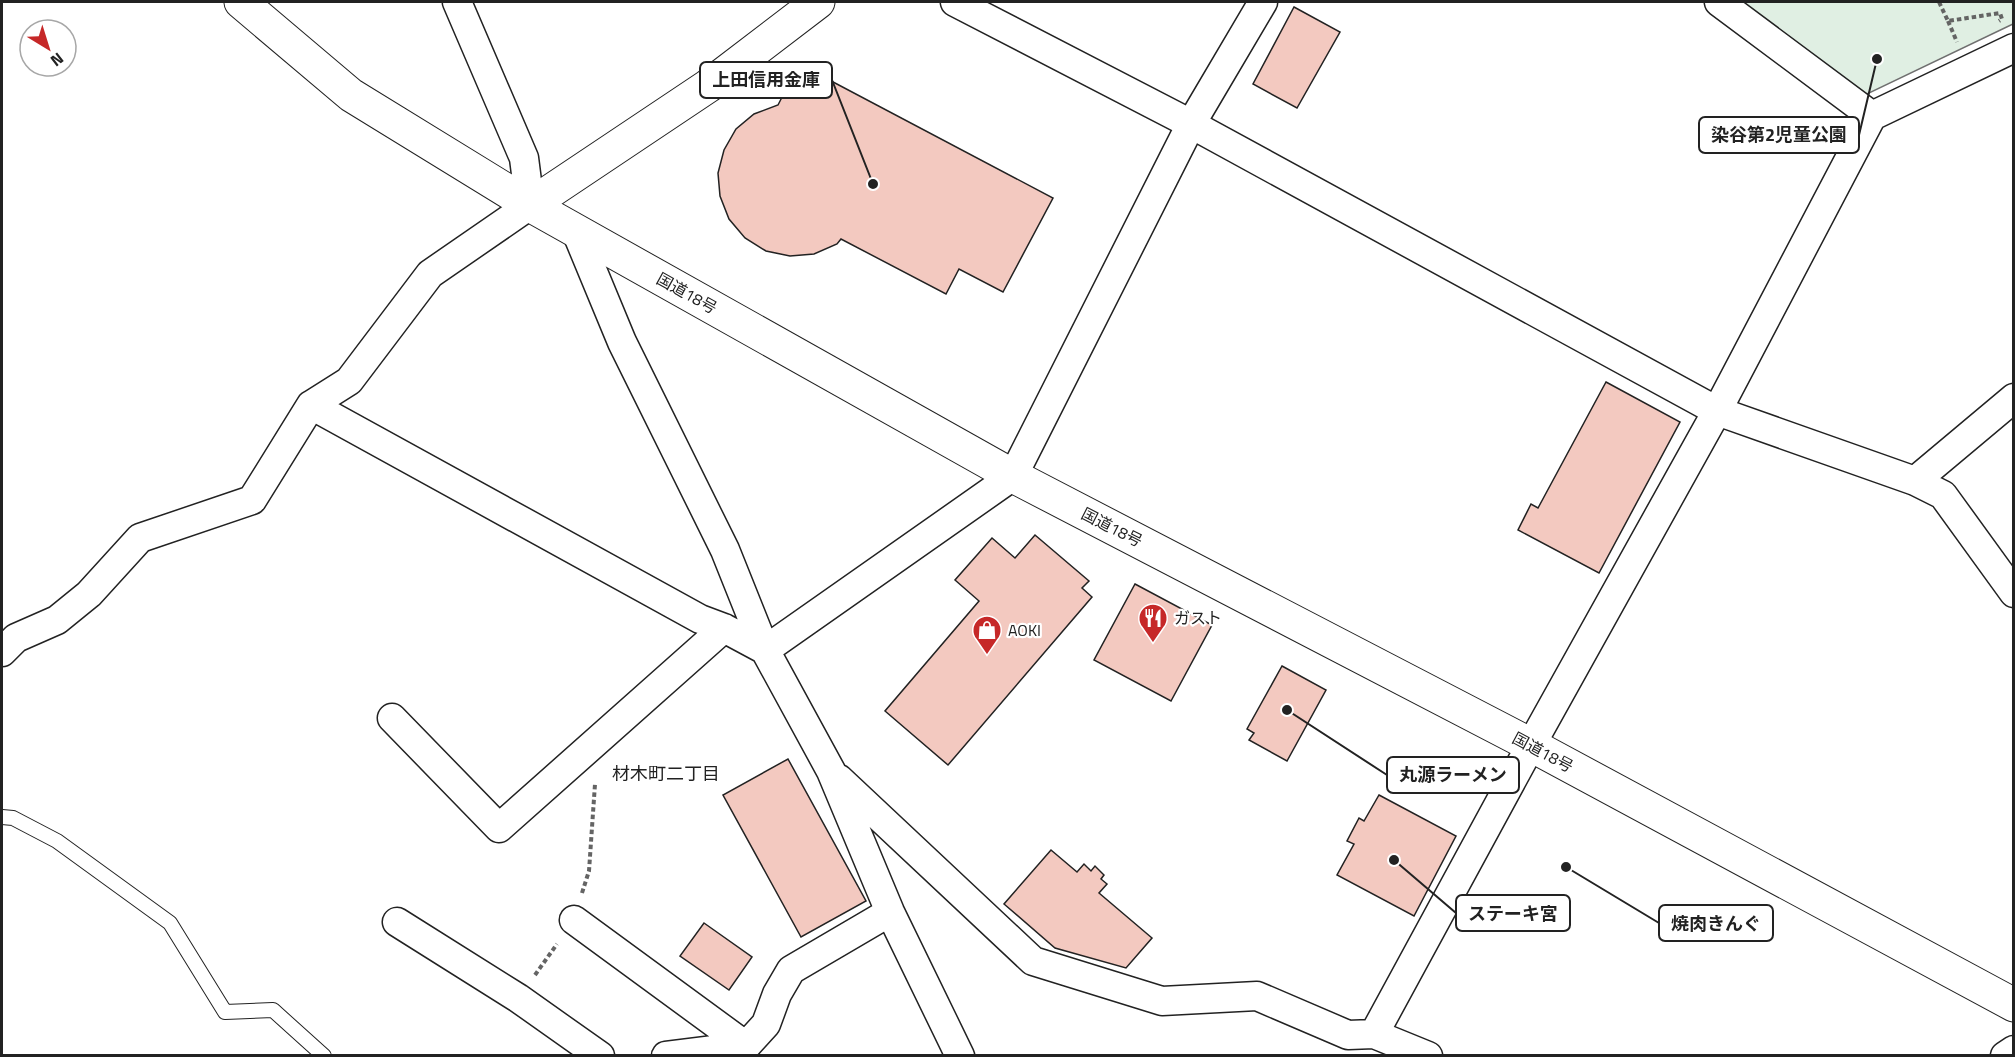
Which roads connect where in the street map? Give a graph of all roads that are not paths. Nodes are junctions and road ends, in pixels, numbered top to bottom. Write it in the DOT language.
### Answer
graph roads {
  1 [pos="241,2"];
  2 [pos="457,2"];
  3 [pos="818,2"];
  4 [pos="955,2"];
  5 [pos="1263,2"];
  6 [pos="1719,2"];
  7 [pos="2013,48"];
  8 [pos="1872,116"];
  9 [pos="1191,124"];
  10 [pos="530,205"];
  11 [pos="576,231"];
  12 [pos="2013,398"];
  13 [pos="311,405"];
  14 [pos="1718,411"];
  15 [pos="1013,476"];
  16 [pos="1915,481"];
  17 [pos="2013,593"];
  18 [pos="724,628"];
  19 [pos="765,650"];
  20 [pos="2,652"];
  21 [pos="393,718"];
  22 [pos="1531,745"];
  23 [pos="831,771"];
  24 [pos="2,817"];
  25 [pos="890,912"];
  26 [pos="574,920"];
  27 [pos="397,922"];
  28 [pos="2013,1005"];
  29 [pos="1374,1034"];
  30 [pos="746,1046"];
  31 [pos="2013,1050"];
  32 [pos="324,1056"];
  33 [pos="600,1056"];
  34 [pos="666,1056"];
  35 [pos="960,1056"];
  36 [pos="1428,1056"];
  37 [pos="2006,1056"];
  1 -- 10 [label="main road, 国道18号"];
  2 -- 10 [label="street"];
  3 -- 10 [label="main road"];
  4 -- 9 [label="street"];
  5 -- 9 [label="street"];
  6 -- 8 [label="street"];
  7 -- 8 [label="street"];
  8 -- 14 [label="street"];
  9 -- 14 [label="street"];
  9 -- 15 [label="street"];
  10 -- 11 [label="main road, 国道18号"];
  10 -- 13 [label="street"];
  11 -- 15 [label="main road, 国道18号"];
  11 -- 19 [label="street"];
  12 -- 16 [label="street"];
  13 -- 18 [label="street"];
  13 -- 20 [label="street"];
  14 -- 16 [label="street"];
  14 -- 22 [label="street"];
  15 -- 19 [label="street"];
  15 -- 22 [label="main road, 国道18号"];
  16 -- 17 [label="street"];
  18 -- 19 [label="street"];
  18 -- 21 [label="street"];
  19 -- 23 [label="street"];
  22 -- 28 [label="main road, 国道18号"];
  22 -- 29 [label="street"];
  23 -- 25 [label="street"];
  23 -- 29 [label="street"];
  24 -- 32 [label="lane"];
  25 -- 30 [label="street"];
  25 -- 35 [label="street"];
  26 -- 30 [label="street"];
  27 -- 33 [label="street"];
  29 -- 36 [label="street"];
  30 -- 34 [label="street"];
  31 -- 37 [label="street"];
}
